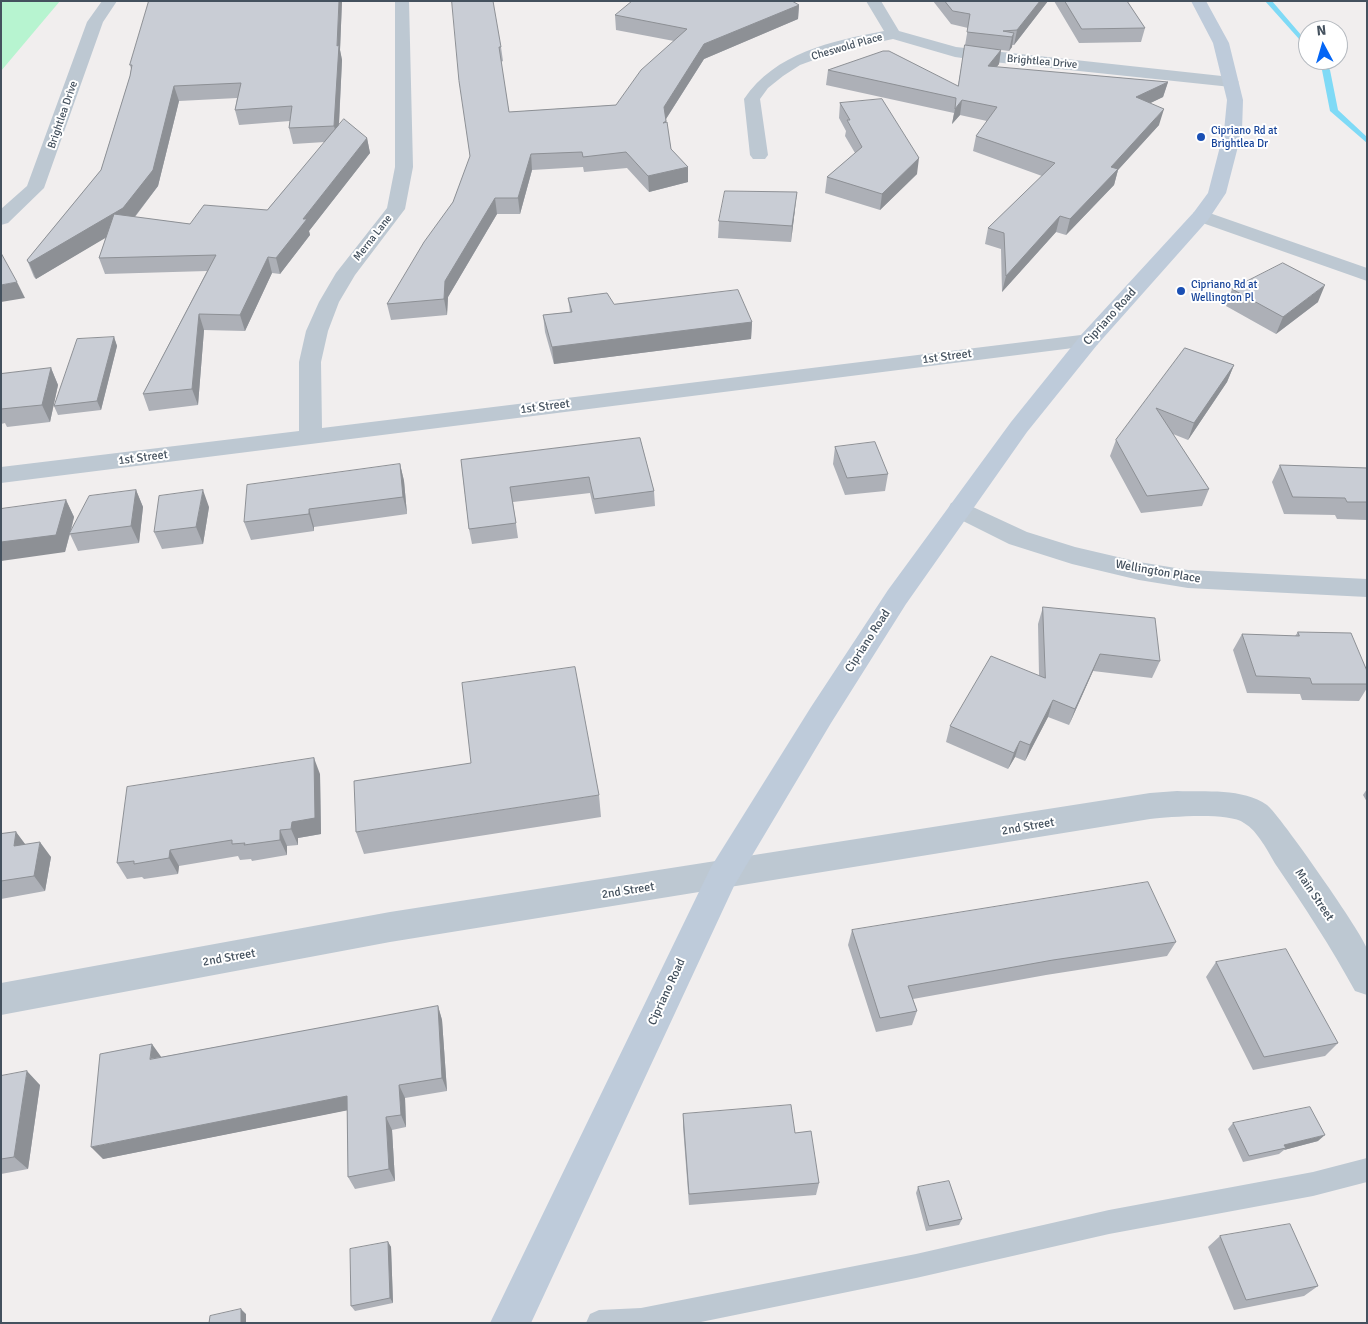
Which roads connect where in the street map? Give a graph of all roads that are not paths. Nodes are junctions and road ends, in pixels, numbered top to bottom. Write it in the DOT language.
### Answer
graph roads {
  1 [pos="110,1"];
  2 [pos="402,1"];
  3 [pos="873,1"];
  4 [pos="1198,1"];
  5 [pos="893,34"];
  6 [pos="1232,82"];
  7 [pos="759,155"];
  8 [pos="1201,216"];
  9 [pos="1,219"];
  10 [pos="1367,275"];
  11 [pos="1089,340"];
  12 [pos="311,436"];
  13 [pos="1,476"];
  14 [pos="960,509"];
  15 [pos="1367,588"];
  16 [pos="1256,814"];
  17 [pos="722,877"];
  18 [pos="1367,980"];
  19 [pos="1,999"];
  20 [pos="1367,1170"];
  21 [pos="510,1323"];
  22 [pos="599,1323"];
  1 -- 9 [label="street, Brightlea Drive"];
  2 -- 12 [label="street, Merna Lane"];
  3 -- 5 [label="street"];
  4 -- 6 [label="street, Cipriano Road"];
  5 -- 6 [label="street, Brightlea Drive"];
  5 -- 7 [label="street, Cheswold Place"];
  6 -- 8 [label="street, Cipriano Road"];
  8 -- 10 [label="street"];
  8 -- 11 [label="street, Cipriano Road"];
  11 -- 12 [label="street, 1st Street"];
  11 -- 14 [label="street, Cipriano Road"];
  12 -- 13 [label="street, 1st Street"];
  14 -- 15 [label="street, Wellington Place"];
  14 -- 17 [label="street, Cipriano Road"];
  16 -- 17 [label="street, 2nd Street"];
  16 -- 18 [label="street, Main Street"];
  17 -- 19 [label="street, 2nd Street"];
  17 -- 21 [label="street, Cipriano Road"];
  20 -- 22 [label="lane"];
}
